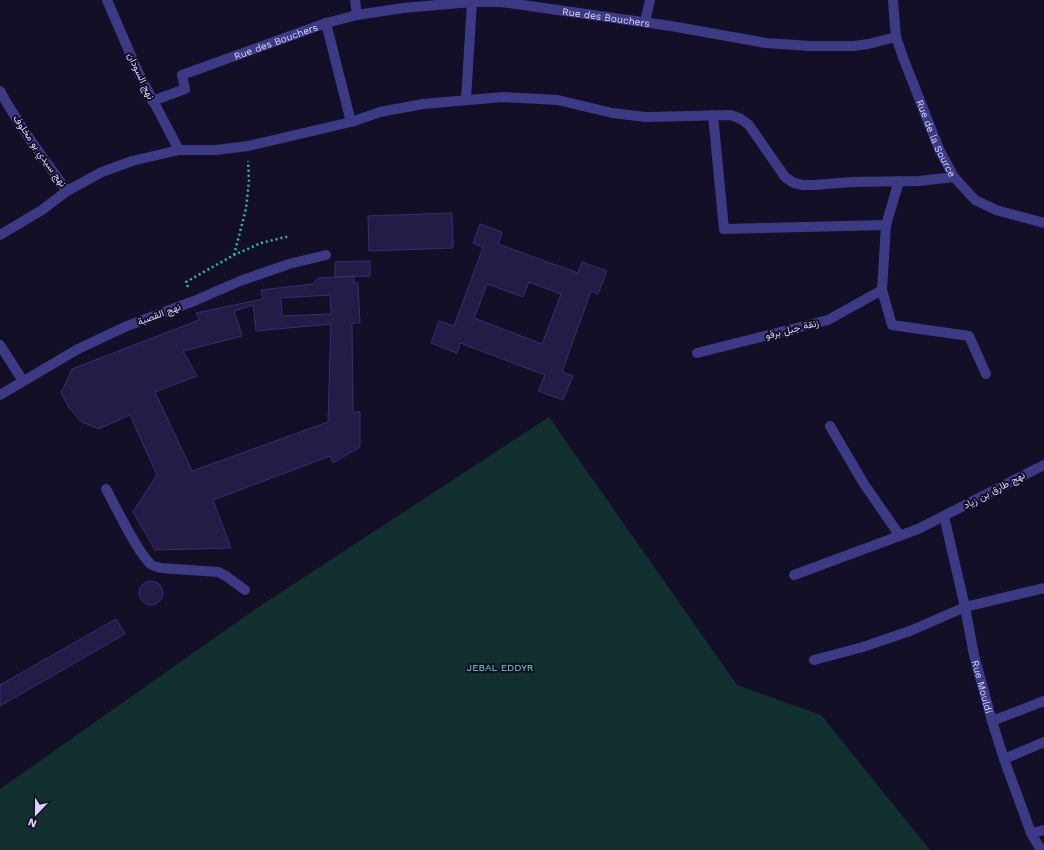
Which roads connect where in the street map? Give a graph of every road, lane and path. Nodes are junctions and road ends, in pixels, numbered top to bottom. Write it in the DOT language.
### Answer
graph roads {
  1 [pos="107,0"];
  2 [pos="355,0"];
  3 [pos="650,0"];
  4 [pos="893,0"];
  5 [pos="502,1"];
  6 [pos="472,2"];
  7 [pos="357,15"];
  8 [pos="645,22"];
  9 [pos="326,23"];
  10 [pos="896,36"];
  11 [pos="0,91"];
  12 [pos="466,99"];
  13 [pos="152,101"];
  14 [pos="4,107"];
  15 [pos="713,115"];
  16 [pos="351,122"];
  17 [pos="248,146"];
  18 [pos="179,150"];
  19 [pos="954,177"];
  20 [pos="899,181"];
  21 [pos="67,191"];
  22 [pos="1044,223"];
  23 [pos="886,225"];
  24 [pos="0,235"];
  25 [pos="290,236"];
  26 [pos="234,255"];
  27 [pos="326,255"];
  28 [pos="882,290"];
  29 [pos="194,301"];
  30 [pos="0,345"];
  31 [pos="697,353"];
  32 [pos="986,374"];
  33 [pos="23,381"];
  34 [pos="0,395"];
  35 [pos="830,426"];
  36 [pos="1044,465"];
  37 [pos="106,489"];
  38 [pos="944,516"];
  39 [pos="900,536"];
  40 [pos="794,575"];
  41 [pos="1044,588"];
  42 [pos="245,590"];
  43 [pos="965,607"];
  44 [pos="814,660"];
  45 [pos="1044,701"];
  46 [pos="992,721"];
  47 [pos="1044,742"];
  48 [pos="1004,759"];
  49 [pos="1044,830"];
  50 [pos="1031,833"];
  51 [pos="1040,850"];
  1 -- 13 [label="street, نهج السودان"];
  2 -- 7 [label="street"];
  3 -- 8 [label="street"];
  4 -- 10 [label="street, Rue de la Source"];
  5 -- 6 [label="street, Rue des Bouchers"];
  5 -- 8 [label="street, Rue des Bouchers"];
  6 -- 7 [label="street, Rue des Bouchers"];
  6 -- 12 [label="street"];
  7 -- 9 [label="street, Rue des Bouchers"];
  8 -- 10 [label="street, Rue des Bouchers"];
  9 -- 13 [label="street, Rue des Bouchers"];
  9 -- 16 [label="street"];
  10 -- 19 [label="street, Rue de la Source"];
  11 -- 14 [label="street, نهج سيدي بو مخلوف"];
  12 -- 15 [label="street"];
  12 -- 16 [label="street"];
  13 -- 18 [label="street, نهج السودان"];
  14 -- 21 [label="street, نهج سيدي بو مخلوف"];
  15 -- 20 [label="street"];
  15 -- 23 [label="street"];
  16 -- 17 [label="street"];
  17 -- 18 [label="street"];
  17 -- 26 [label="path"];
  18 -- 21 [label="street"];
  19 -- 20 [label="street"];
  19 -- 22 [label="street, Rue de la Source"];
  20 -- 23 [label="street"];
  21 -- 24 [label="street"];
  23 -- 28 [label="street"];
  25 -- 26 [label="path"];
  26 -- 29 [label="path"];
  27 -- 29 [label="street, نهج القصبة"];
  28 -- 31 [label="street, زنقة جبل برقو"];
  28 -- 32 [label="street"];
  29 -- 33 [label="street, نهج القصبة"];
  30 -- 33 [label="street"];
  33 -- 34 [label="street, نهج القصبة"];
  35 -- 39 [label="street"];
  36 -- 38 [label="street, نهج طارق بن زياد"];
  37 -- 42 [label="street"];
  38 -- 39 [label="street, نهج طارق بن زياد"];
  38 -- 43 [label="street, Rue Mouldi"];
  39 -- 40 [label="street, نهج طارق بن زياد"];
  41 -- 43 [label="street"];
  43 -- 44 [label="street"];
  43 -- 46 [label="street, Rue Mouldi"];
  45 -- 46 [label="street"];
  46 -- 48 [label="street, Rue Mouldi"];
  47 -- 48 [label="street"];
  48 -- 50 [label="street, Rue Mouldi"];
  49 -- 50 [label="street"];
  50 -- 51 [label="street, Rue Mouldi"];
}
